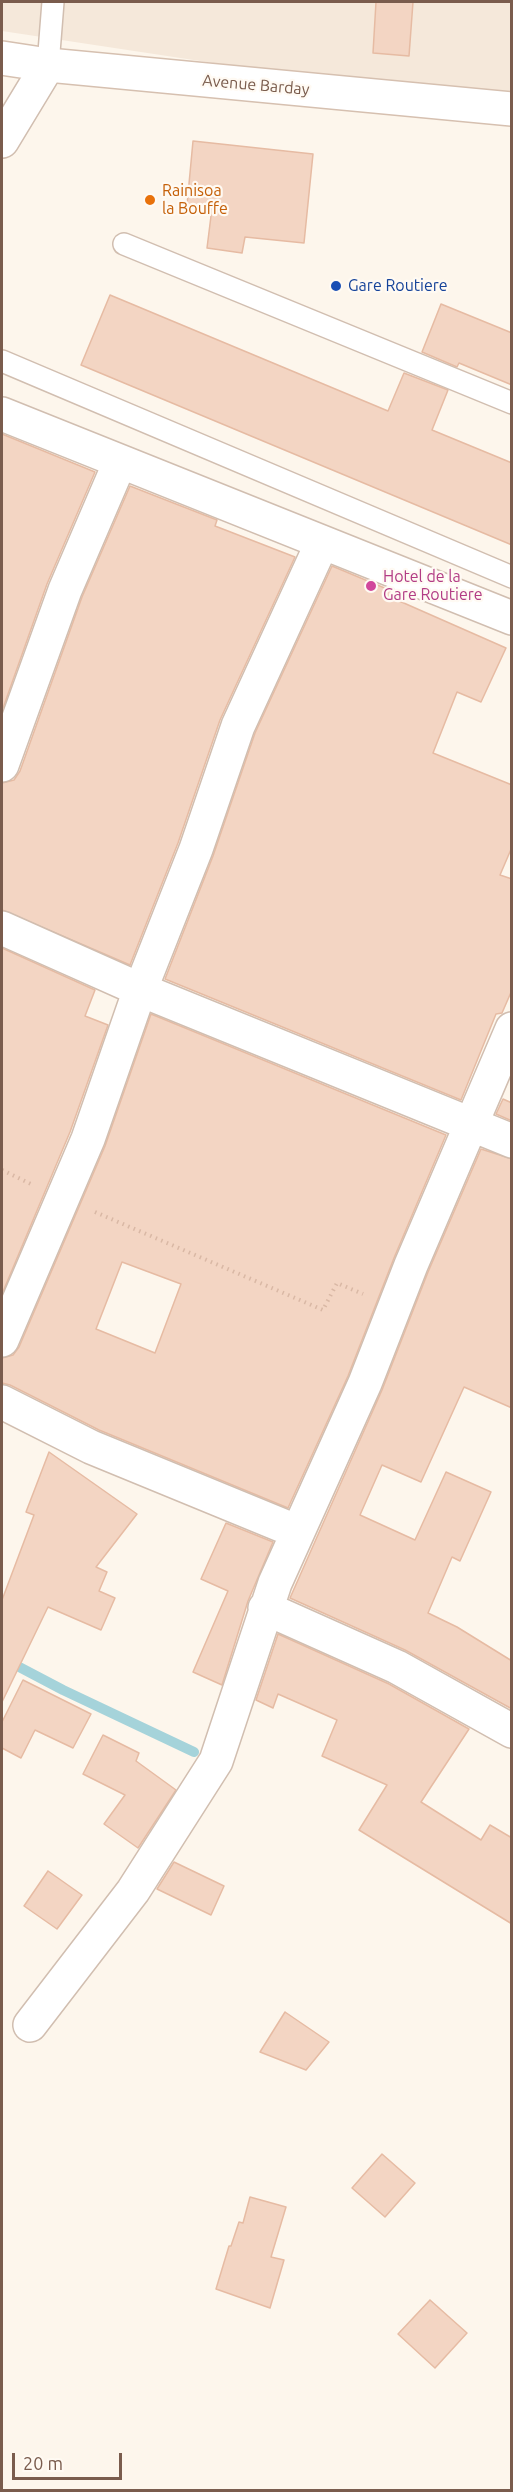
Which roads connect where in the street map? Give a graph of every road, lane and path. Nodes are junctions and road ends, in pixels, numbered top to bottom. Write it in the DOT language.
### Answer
graph roads {
  1 [pos="53,2"];
  2 [pos="2,58"];
  3 [pos="48,65"];
  4 [pos="512,109"];
  5 [pos="2,141"];
  6 [pos="124,244"];
  7 [pos="2,362"];
  8 [pos="512,403"];
  9 [pos="2,414"];
  10 [pos="120,462"];
  11 [pos="322,543"];
  12 [pos="512,577"];
  13 [pos="512,618"];
  14 [pos="2,765"];
  15 [pos="2,928"];
  16 [pos="141,990"];
  17 [pos="512,1029"];
  18 [pos="473,1124"];
  19 [pos="512,1142"];
  20 [pos="2,1170"];
  21 [pos="63,1199"];
  22 [pos="395,1307"];
  23 [pos="2,1341"];
  24 [pos="2,1402"];
  25 [pos="298,1532"];
  26 [pos="265,1608"];
  27 [pos="512,1731"];
  28 [pos="30,2025"];
  1 -- 3 [label="lane"];
  2 -- 3 [label="street, Avenue Barday"];
  3 -- 4 [label="street, Avenue Barday"];
  3 -- 5 [label="street"];
  6 -- 8 [label="lane"];
  7 -- 12 [label="lane"];
  9 -- 10 [label="street"];
  10 -- 11 [label="street"];
  10 -- 14 [label="street"];
  11 -- 13 [label="street"];
  11 -- 16 [label="street"];
  15 -- 16 [label="street"];
  16 -- 18 [label="street"];
  16 -- 21 [label="street"];
  17 -- 18 [label="street"];
  18 -- 19 [label="street"];
  18 -- 22 [label="street"];
  20 -- 21 [label="path"];
  21 -- 22 [label="path"];
  21 -- 23 [label="street"];
  22 -- 25 [label="street"];
  24 -- 25 [label="street"];
  25 -- 26 [label="street"];
  26 -- 27 [label="street"];
  26 -- 28 [label="street"];
}
